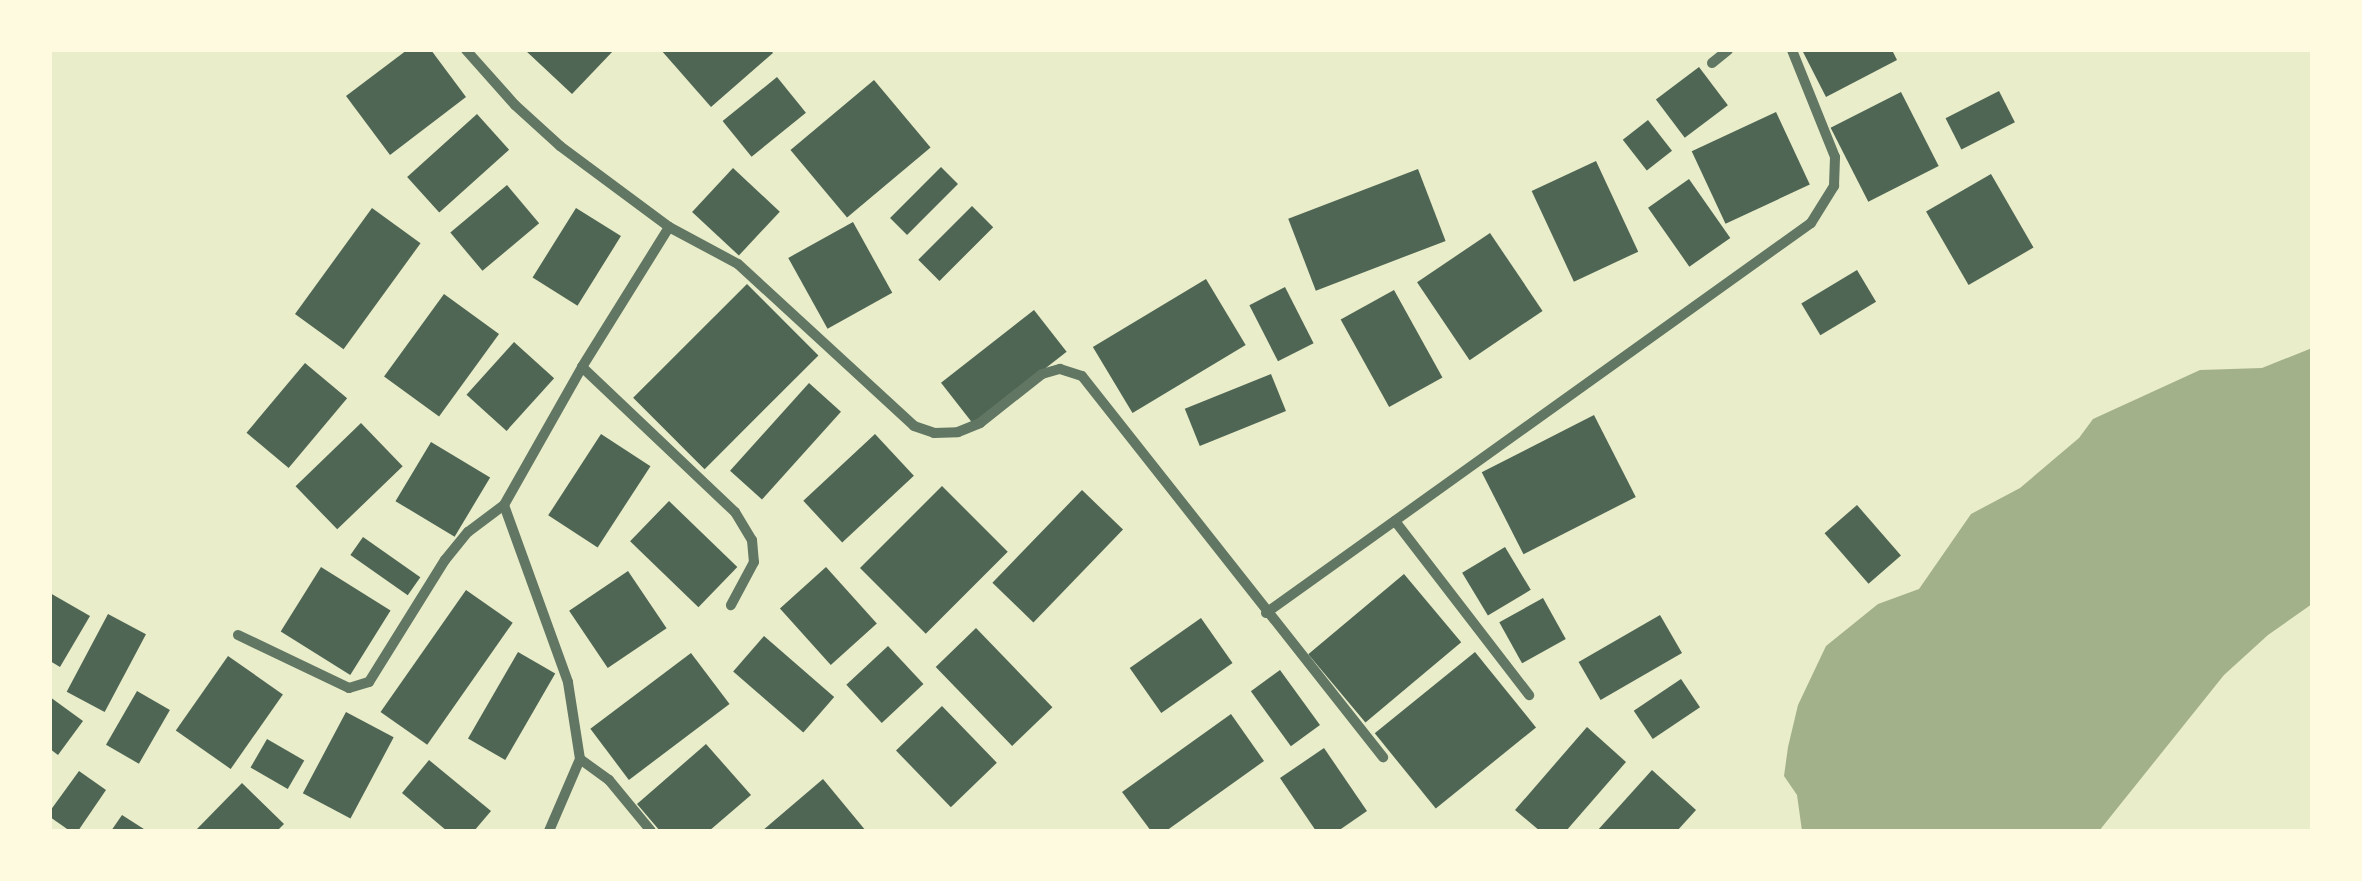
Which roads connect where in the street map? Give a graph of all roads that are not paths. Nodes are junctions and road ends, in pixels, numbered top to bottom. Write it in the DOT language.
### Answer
graph roads {
  1 [pos="466,50"];
  2 [pos="1728,50"];
  3 [pos="1792,50"];
  4 [pos="1712,63"];
  5 [pos="669,227"];
  6 [pos="582,366"];
  7 [pos="504,505"];
  8 [pos="1395,521"];
  9 [pos="730,604"];
  10 [pos="1266,614"];
  11 [pos="238,634"];
  12 [pos="1528,695"];
  13 [pos="1383,757"];
  14 [pos="580,759"];
  15 [pos="549,831"];
  16 [pos="651,831"];
  1 -- 5 [label="street"];
  2 -- 4 [label="street"];
  3 -- 8 [label="street"];
  5 -- 6 [label="street"];
  5 -- 10 [label="street"];
  6 -- 7 [label="street"];
  6 -- 9 [label="street"];
  7 -- 11 [label="street"];
  7 -- 14 [label="street"];
  8 -- 10 [label="street"];
  8 -- 12 [label="street"];
  10 -- 13 [label="street"];
  14 -- 15 [label="street"];
  14 -- 16 [label="street"];
}
